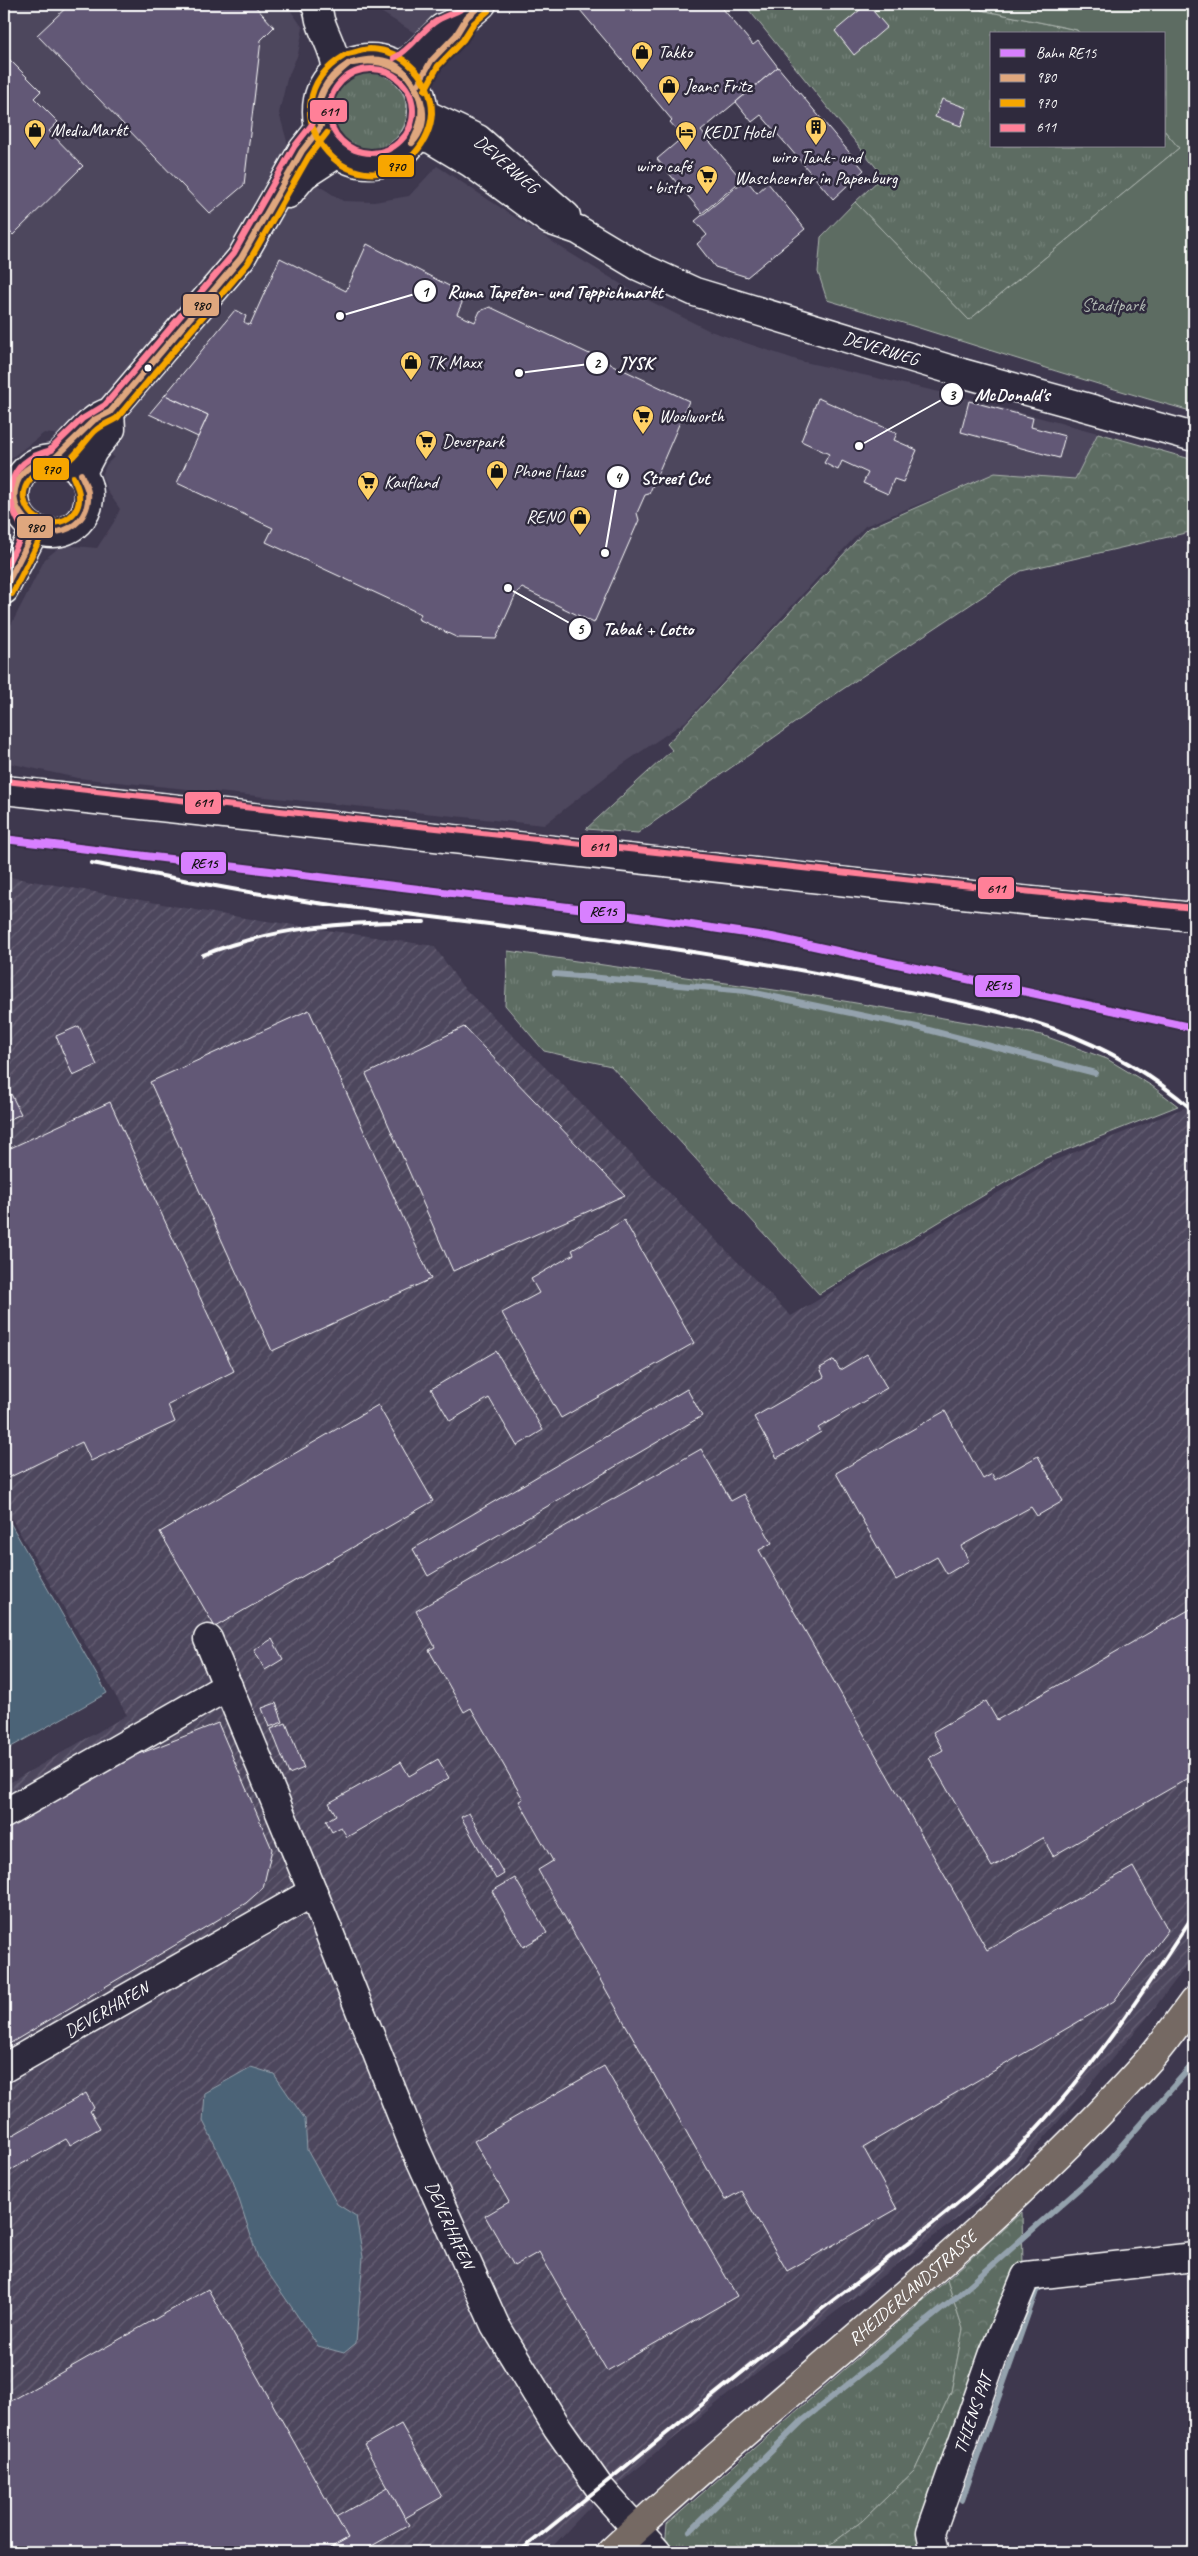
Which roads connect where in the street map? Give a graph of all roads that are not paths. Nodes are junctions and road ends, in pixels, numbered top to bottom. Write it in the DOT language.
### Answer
graph roads {
  1 [pos="318,7"];
  2 [pos="474,10"];
  3 [pos="362,59"];
  4 [pos="398,66"];
  5 [pos="337,70"];
  6 [pos="417,86"];
  7 [pos="420,124"];
  8 [pos="320,128"];
  9 [pos="338,153"];
  10 [pos="258,232"];
  11 [pos="110,412"];
  12 [pos="1194,437"];
  13 [pos="54,459"];
  14 [pos="81,474"];
  15 [pos="10,482"];
  16 [pos="35,529"];
  17 [pos="4,590"];
  18 [pos="4,790"];
  19 [pos="1194,917"];
  20 [pos="208,1639"];
  21 [pos="228,1686"];
  22 [pos="4,1814"];
  23 [pos="313,1892"];
  24 [pos="1194,2001"];
  25 [pos="4,2068"];
  26 [pos="1194,2257"];
  27 [pos="636,2529"];
  28 [pos="611,2552"];
  29 [pos="657,2552"];
  30 [pos="935,2552"];
  1 -- 3 [label="street"];
  1 -- 5 [label="street"];
  2 -- 4 [label="street"];
  2 -- 6 [label="street"];
  3 -- 4 [label="street"];
  3 -- 5 [label="street"];
  4 -- 6 [label="street"];
  5 -- 8 [label="street"];
  6 -- 7 [label="street"];
  7 -- 9 [label="street"];
  7 -- 12 [label="street, DEVERWEG"];
  8 -- 9 [label="street"];
  8 -- 10 [label="street"];
  9 -- 10 [label="street"];
  10 -- 11 [label="street"];
  11 -- 13 [label="street"];
  11 -- 14 [label="street"];
  13 -- 14 [label="street"];
  13 -- 15 [label="street"];
  14 -- 16 [label="street"];
  15 -- 16 [label="street"];
  16 -- 17 [label="street"];
  18 -- 19 [label="street"];
  20 -- 21 [label="street, DEVERHAFEN"];
  21 -- 22 [label="street"];
  21 -- 23 [label="street, DEVERHAFEN"];
  23 -- 25 [label="street, DEVERHAFEN"];
  23 -- 27 [label="street, DEVERHAFEN"];
  24 -- 27 [label="main road, RHEIDERLANDSTRASSE"];
  26 -- 30 [label="street, THIENS PAT"];
  27 -- 28 [label="main road, RHEIDERLANDSTRASSE"];
  27 -- 29 [label="street, DEVERHAFEN"];
}
